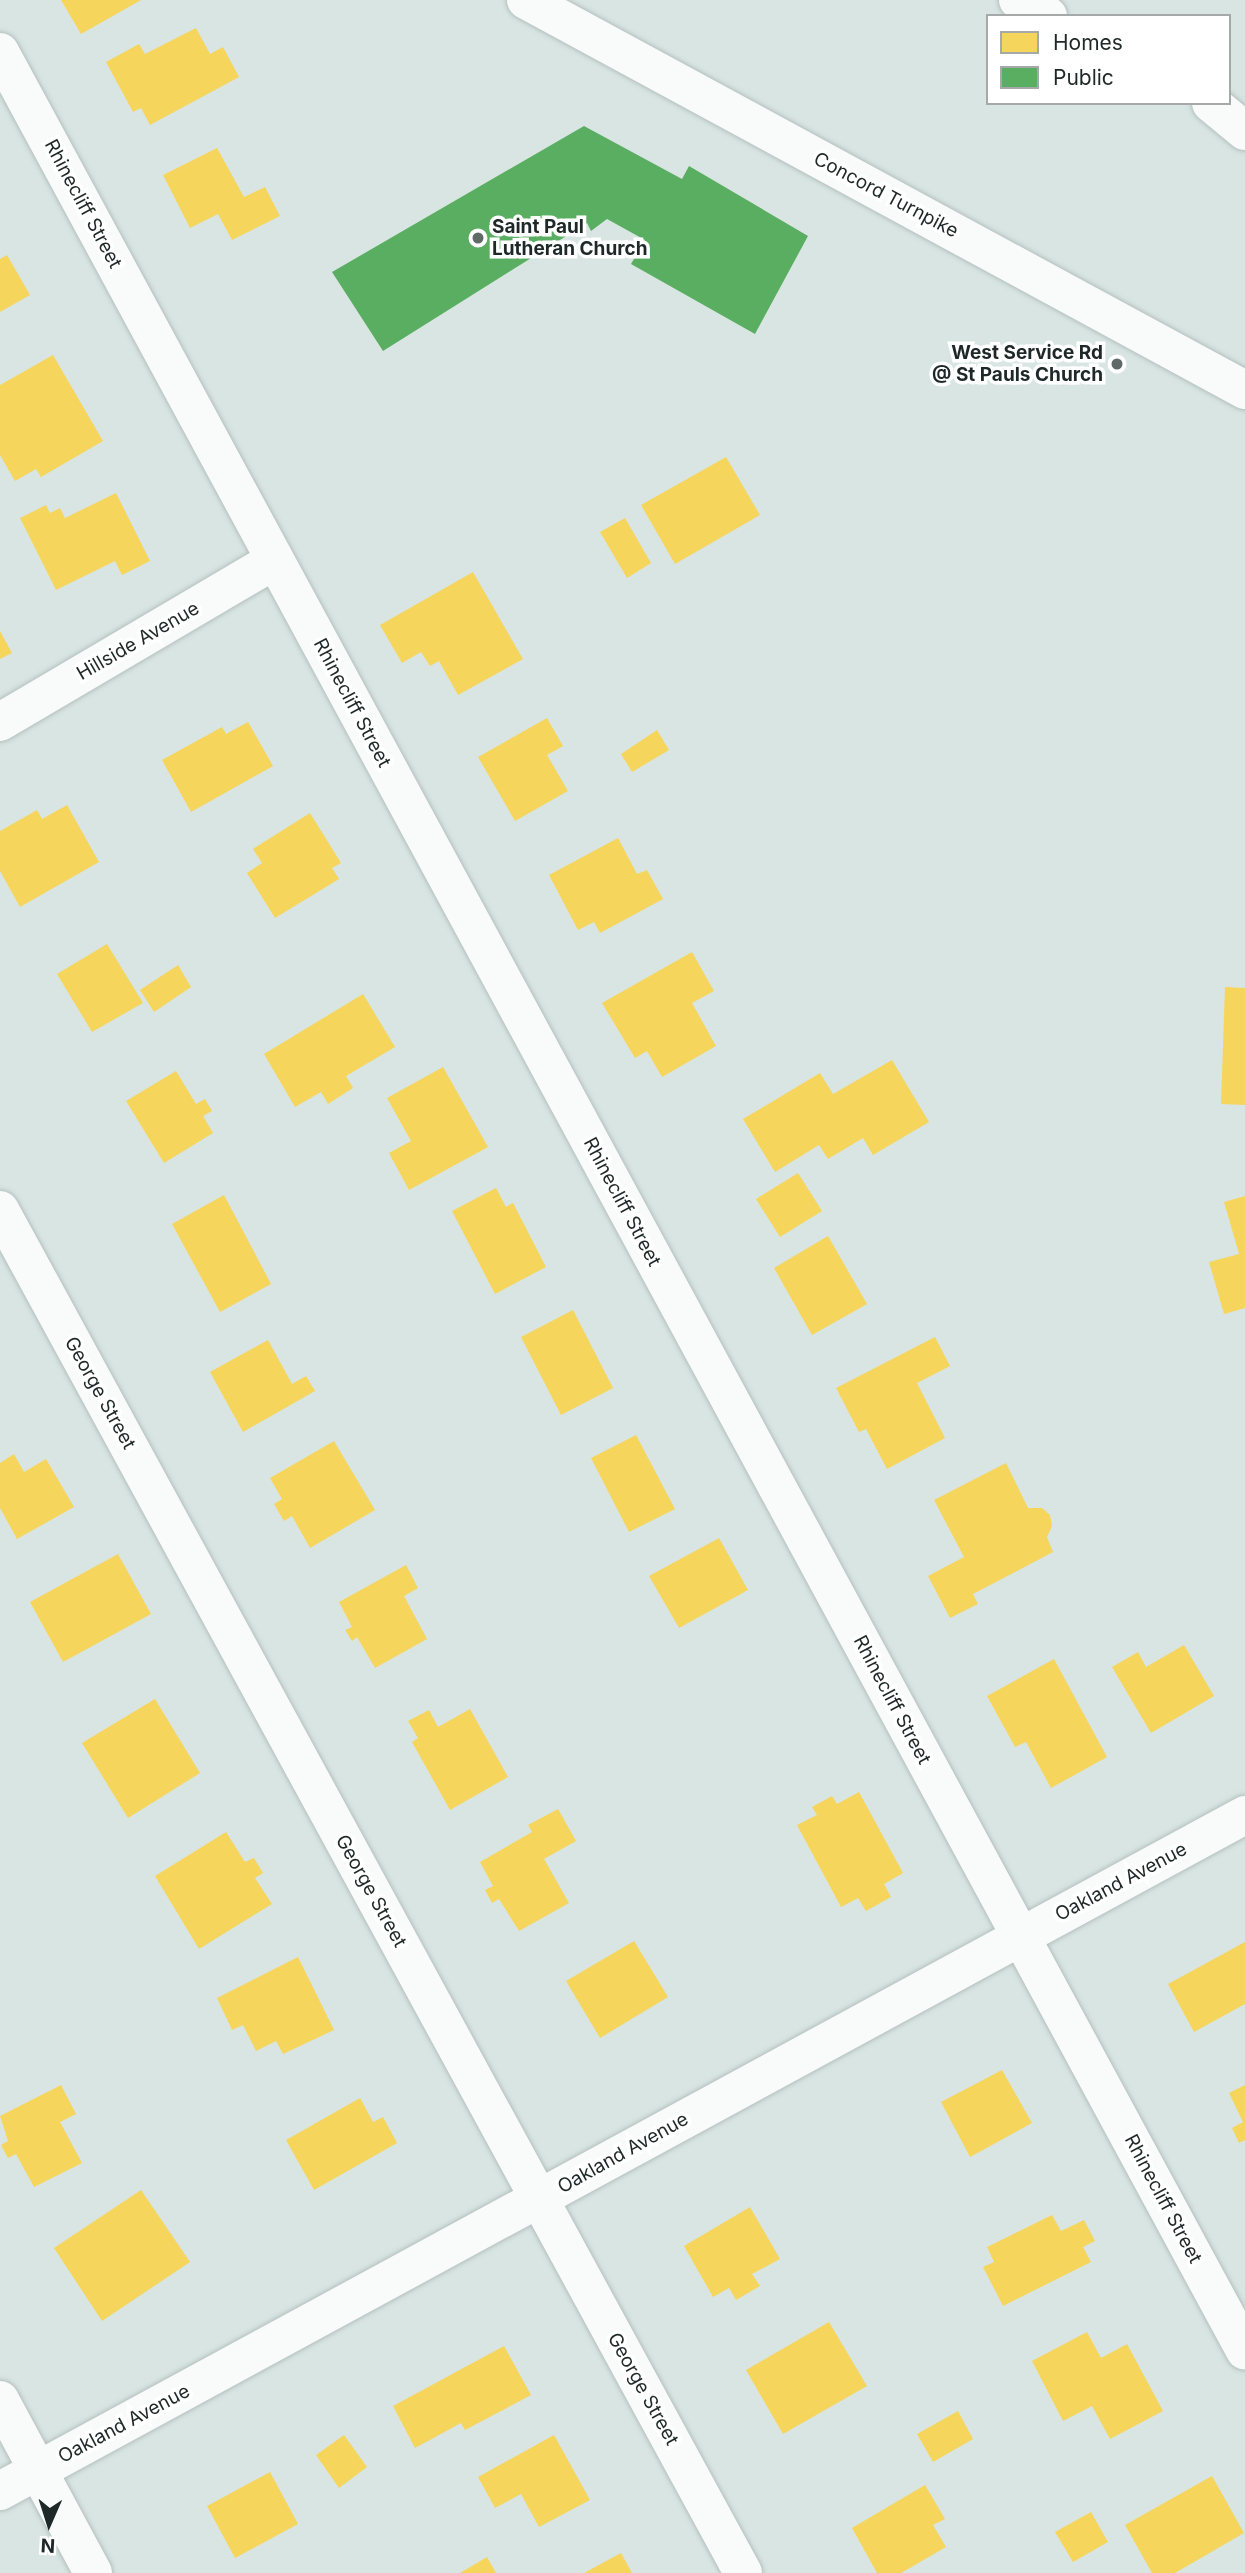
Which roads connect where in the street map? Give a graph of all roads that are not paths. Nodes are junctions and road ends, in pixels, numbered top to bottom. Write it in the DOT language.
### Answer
graph roads {
  1 [pos="526,0"];
  2 [pos="1018,0"];
  3 [pos="1044,14"];
  4 [pos="0,52"];
  5 [pos="1214,105"];
  6 [pos="1216,105"];
  7 [pos="1245,121"];
  8 [pos="1245,131"];
  9 [pos="1245,390"];
  10 [pos="275,560"];
  11 [pos="0,722"];
  12 [pos="0,1209"];
  13 [pos="1245,1815"];
  14 [pos="1021,1937"];
  15 [pos="539,2199"];
  16 [pos="1245,2351"];
  17 [pos="0,2400"];
  18 [pos="37,2471"];
  19 [pos="0,2491"];
  20 [pos="93,2573"];
  21 [pos="743,2573"];
  1 -- 9 [label="main road, Concord Turnpike"];
  2 -- 3 [label="main road"];
  4 -- 10 [label="main road, Rhinecliff Street"];
  5 -- 8 [label="main road"];
  6 -- 7 [label="main road"];
  10 -- 11 [label="main road, Hillside Avenue"];
  10 -- 14 [label="main road, Rhinecliff Street"];
  12 -- 15 [label="main road, George Street"];
  13 -- 14 [label="main road, Oakland Avenue"];
  14 -- 15 [label="main road, Oakland Avenue"];
  14 -- 16 [label="main road, Rhinecliff Street"];
  15 -- 18 [label="main road, Oakland Avenue"];
  15 -- 21 [label="main road, George Street"];
  17 -- 18 [label="main road"];
  18 -- 19 [label="main road, Oakland Avenue"];
  18 -- 20 [label="main road"];
}
